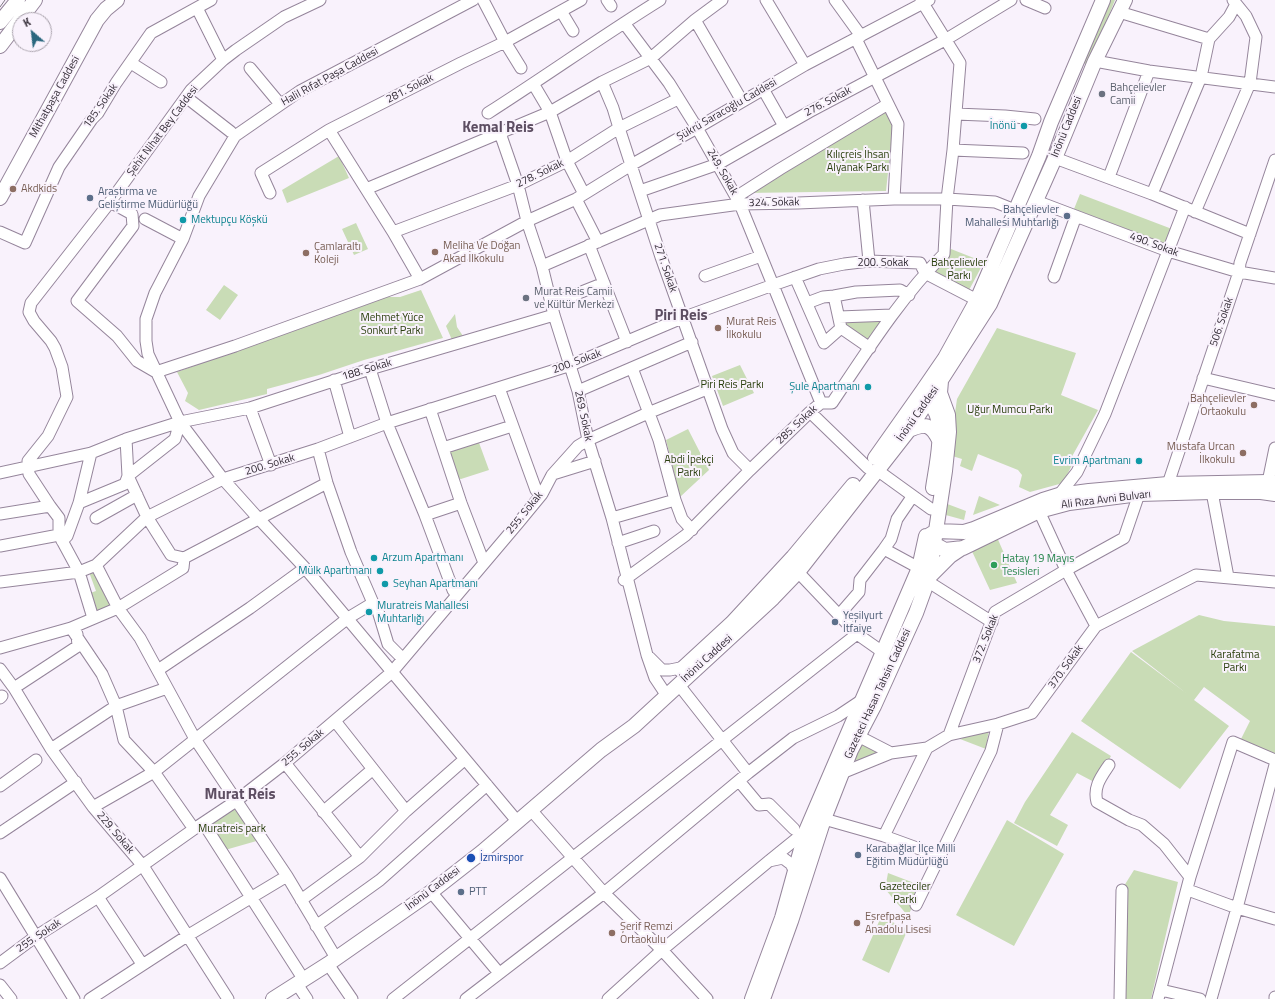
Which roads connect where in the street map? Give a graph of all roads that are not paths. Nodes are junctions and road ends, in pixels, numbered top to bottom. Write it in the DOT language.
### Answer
graph roads {
  1 [pos="18,0"];
  2 [pos="35,0"];
  3 [pos="117,0"];
  4 [pos="211,0"];
  5 [pos="320,0"];
  6 [pos="473,0"];
  7 [pos="483,0"];
  8 [pos="581,0"];
  9 [pos="660,0"];
  10 [pos="722,0"];
  11 [pos="766,0"];
  12 [pos="835,0"];
  13 [pos="1012,0"];
  14 [pos="1026,0"];
  15 [pos="1103,0"];
  16 [pos="924,1"];
  17 [pos="1234,2"];
  18 [pos="1122,6"];
  19 [pos="197,8"];
  20 [pos="1045,8"];
  21 [pos="561,11"];
  22 [pos="695,20"];
  23 [pos="0,22"];
  24 [pos="624,23"];
  25 [pos="573,31"];
  26 [pos="859,38"];
  27 [pos="1210,39"];
  28 [pos="945,40"];
  29 [pos="505,42"];
  30 [pos="0,46"];
  31 [pos="651,58"];
  32 [pos="223,60"];
  33 [pos="1095,61"];
  34 [pos="131,63"];
  35 [pos="805,65"];
  36 [pos="250,68"];
  37 [pos="521,68"];
  38 [pos="1148,70"];
  39 [pos="875,77"];
  40 [pos="1201,77"];
  41 [pos="161,82"];
  42 [pos="602,82"];
  43 [pos="1250,83"];
  44 [pos="534,84"];
  45 [pos="1275,87"];
  46 [pos="763,89"];
  47 [pos="186,97"];
  48 [pos="678,99"];
  49 [pos="742,101"];
  50 [pos="280,104"];
  51 [pos="888,104"];
  52 [pos="550,112"];
  53 [pos="488,113"];
  54 [pos="956,114"];
  55 [pos="1035,119"];
  56 [pos="784,126"];
  57 [pos="619,128"];
  58 [pos="697,128"];
  59 [pos="329,130"];
  60 [pos="231,132"];
  61 [pos="500,133"];
  62 [pos="953,150"];
  63 [pos="1023,153"];
  64 [pos="1055,158"];
  65 [pos="1275,160"];
  66 [pos="567,161"];
  67 [pos="718,164"];
  68 [pos="631,165"];
  69 [pos="1109,177"];
  70 [pos="518,185"];
  71 [pos="366,189"];
  72 [pos="640,191"];
  73 [pos="270,192"];
  74 [pos="1152,194"];
  75 [pos="580,197"];
  76 [pos="0,198"];
  77 [pos="894,199"];
  78 [pos="947,199"];
  79 [pos="862,200"];
  80 [pos="738,201"];
  81 [pos="1036,201"];
  82 [pos="110,202"];
  83 [pos="1190,209"];
  84 [pos="1015,210"];
  85 [pos="1076,216"];
  86 [pos="145,219"];
  87 [pos="648,220"];
  88 [pos="527,221"];
  89 [pos="0,232"];
  90 [pos="393,232"];
  91 [pos="1250,234"];
  92 [pos="183,239"];
  93 [pos="594,243"];
  94 [pos="1168,251"];
  95 [pos="761,256"];
  96 [pos="869,261"];
  97 [pos="542,266"];
  98 [pos="1239,272"];
  99 [pos="925,273"];
  100 [pos="705,276"];
  101 [pos="795,277"];
  102 [pos="1054,277"];
  103 [pos="1275,278"];
  104 [pos="420,279"];
  105 [pos="604,283"];
  106 [pos="773,285"];
  107 [pos="909,295"];
  108 [pos="834,296"];
  109 [pos="977,300"];
  110 [pos="807,303"];
  111 [pos="551,304"];
  112 [pos="554,315"];
  113 [pos="892,315"];
  114 [pos="682,318"];
  115 [pos="840,322"];
  116 [pos="627,342"];
  117 [pos="692,342"];
  118 [pos="870,348"];
  119 [pos="571,365"];
  120 [pos="632,368"];
  121 [pos="370,369"];
  122 [pos="156,372"];
  123 [pos="1203,378"];
  124 [pos="334,380"];
  125 [pos="941,381"];
  126 [pos="499,388"];
  127 [pos="707,389"];
  128 [pos="578,391"];
  129 [pos="928,395"];
  130 [pos="1275,395"];
  131 [pos="821,403"];
  132 [pos="943,404"];
  133 [pos="250,408"];
  134 [pos="430,409"];
  135 [pos="648,412"];
  136 [pos="810,412"];
  137 [pos="180,422"];
  138 [pos="387,423"];
  139 [pos="512,426"];
  140 [pos="909,430"];
  141 [pos="350,437"];
  142 [pos="126,439"];
  143 [pos="588,440"];
  144 [pos="939,440"];
  145 [pos="443,448"];
  146 [pos="1275,448"];
  147 [pos="318,449"];
  148 [pos="91,453"];
  149 [pos="595,461"];
  150 [pos="28,464"];
  151 [pos="271,465"];
  152 [pos="0,468"];
  153 [pos="872,469"];
  154 [pos="750,470"];
  155 [pos="1077,472"];
  156 [pos="0,473"];
  157 [pos="552,475"];
  158 [pos="128,476"];
  159 [pos="224,479"];
  160 [pos="327,483"];
  161 [pos="1168,484"];
  162 [pos="1273,486"];
  163 [pos="1089,491"];
  164 [pos="1212,492"];
  165 [pos="542,494"];
  166 [pos="1139,494"];
  167 [pos="1059,495"];
  168 [pos="137,496"];
  169 [pos="912,497"];
  170 [pos="675,500"];
  171 [pos="79,503"];
  172 [pos="461,503"];
  173 [pos="50,506"];
  174 [pos="1039,511"];
  175 [pos="0,514"];
  176 [pos="425,515"];
  177 [pos="147,517"];
  178 [pos="96,518"];
  179 [pos="258,518"];
  180 [pos="612,518"];
  181 [pos="935,529"];
  182 [pos="692,530"];
  183 [pos="654,531"];
  184 [pos="60,538"];
  185 [pos="618,543"];
  186 [pos="0,546"];
  187 [pos="963,548"];
  188 [pos="884,549"];
  189 [pos="184,558"];
  190 [pos="484,563"];
  191 [pos="96,565"];
  192 [pos="305,568"];
  193 [pos="1066,570"];
  194 [pos="79,572"];
  195 [pos="798,572"];
  196 [pos="925,575"];
  197 [pos="1228,577"];
  198 [pos="626,580"];
  199 [pos="0,582"];
  200 [pos="1275,582"];
  201 [pos="457,595"];
  202 [pos="373,603"];
  203 [pos="118,608"];
  204 [pos="839,615"];
  205 [pos="93,618"];
  206 [pos="348,618"];
  207 [pos="992,622"];
  208 [pos="1096,626"];
  209 [pos="74,632"];
  210 [pos="857,634"];
  211 [pos="0,648"];
  212 [pos="884,653"];
  213 [pos="647,655"];
  214 [pos="402,659"];
  215 [pos="685,667"];
  216 [pos="0,669"];
  217 [pos="158,670"];
  218 [pos="392,672"];
  219 [pos="679,685"];
  220 [pos="14,688"];
  221 [pos="167,688"];
  222 [pos="664,693"];
  223 [pos="862,700"];
  224 [pos="116,706"];
  225 [pos="335,721"];
  226 [pos="998,724"];
  227 [pos="948,735"];
  228 [pos="858,736"];
  229 [pos="195,739"];
  230 [pos="722,740"];
  231 [pos="927,748"];
  232 [pos="51,749"];
  233 [pos="890,753"];
  234 [pos="465,759"];
  235 [pos="36,760"];
  236 [pos="1275,760"];
  237 [pos="285,763"];
  238 [pos="1109,765"];
  239 [pos="1275,765"];
  240 [pos="373,769"];
  241 [pos="154,772"];
  242 [pos="748,773"];
  243 [pos="842,773"];
  244 [pos="739,781"];
  245 [pos="76,782"];
  246 [pos="487,785"];
  247 [pos="0,786"];
  248 [pos="236,801"];
  249 [pos="94,807"];
  250 [pos="531,810"];
  251 [pos="406,811"];
  252 [pos="324,812"];
  253 [pos="824,819"];
  254 [pos="517,821"];
  255 [pos="199,827"];
  256 [pos="1,830"];
  257 [pos="800,830"];
  258 [pos="884,836"];
  259 [pos="939,856"];
  260 [pos="360,857"];
  261 [pos="573,857"];
  262 [pos="769,861"];
  263 [pos="143,866"];
  264 [pos="795,872"];
  265 [pos="287,876"];
  266 [pos="1190,877"];
  267 [pos="1,883"];
  268 [pos="1122,890"];
  269 [pos="1188,890"];
  270 [pos="431,892"];
  271 [pos="604,893"];
  272 [pos="98,897"];
  273 [pos="252,897"];
  274 [pos="301,900"];
  275 [pos="916,905"];
  276 [pos="1237,908"];
  277 [pos="1275,919"];
  278 [pos="316,926"];
  279 [pos="187,936"];
  280 [pos="35,937"];
  281 [pos="470,939"];
  282 [pos="662,950"];
  283 [pos="332,961"];
  284 [pos="0,963"];
  285 [pos="142,964"];
  286 [pos="499,973"];
  287 [pos="300,982"];
  288 [pos="0,985"];
  289 [pos="1160,994"];
  290 [pos="11,999"];
  291 [pos="74,999"];
  292 [pos="90,999"];
  293 [pos="228,999"];
  294 [pos="273,999"];
  295 [pos="307,999"];
  296 [pos="352,999"];
  297 [pos="393,999"];
  298 [pos="466,999"];
  299 [pos="608,999"];
  300 [pos="707,999"];
  301 [pos="752,999"];
  302 [pos="763,999"];
  303 [pos="1120,999"];
  304 [pos="1200,999"];
  305 [pos="1211,999"];
  1 -- 23 [label="main road"];
  2 -- 30 [label="main road"];
  3 -- 76 [label="main road, Mithatpaşa Caddesi"];
  4 -- 19 [label="street, 185. Sokak"];
  5 -- 32 [label="street, Şehit Nihat Bey Caddesi"];
  6 -- 50 [label="street, Halil Rıfat Paşa Caddesi"];
  7 -- 29 [label="street"];
  8 -- 21 [label="street, 281. Sokak"];
  9 -- 24 [label="street"];
  10 -- 22 [label="street"];
  11 -- 35 [label="street"];
  12 -- 26 [label="street"];
  13 -- 28 [label="street, 276. Sokak"];
  14 -- 20 [label="street"];
  15 -- 84 [label="main road, İnönü Caddesi"];
  16 -- 26 [label="street, Şükrü Saracoğlu Caddesi"];
  16 -- 28 [label="street"];
  17 -- 27 [label="street"];
  17 -- 43 [label="street"];
  18 -- 27 [label="street"];
  18 -- 33 [label="main road, İnönü Caddesi"];
  19 -- 32 [label="street"];
  19 -- 34 [label="street, 185. Sokak"];
  21 -- 25 [label="street"];
  21 -- 29 [label="street, 281. Sokak"];
  22 -- 31 [label="street"];
  22 -- 49 [label="street"];
  24 -- 31 [label="street, 249. Sokak"];
  24 -- 44 [label="street"];
  26 -- 35 [label="street, Şükrü Saracoğlu Caddesi"];
  26 -- 39 [label="street"];
  27 -- 40 [label="street"];
  28 -- 39 [label="street, 276. Sokak"];
  28 -- 54 [label="street"];
  29 -- 37 [label="street"];
  29 -- 59 [label="street, 281. Sokak"];
  31 -- 42 [label="street"];
  31 -- 48 [label="street, 249. Sokak"];
  32 -- 47 [label="street, Şehit Nihat Bey Caddesi"];
  33 -- 38 [label="street"];
  33 -- 64 [label="main road, İnönü Caddesi"];
  34 -- 41 [label="street"];
  34 -- 89 [label="street, 185. Sokak"];
  35 -- 46 [label="street, Şükrü Saracoğlu Caddesi"];
  36 -- 50 [label="street"];
  38 -- 40 [label="street"];
  38 -- 69 [label="street"];
  39 -- 51 [label="street"];
  39 -- 56 [label="street, 276. Sokak"];
  40 -- 43 [label="street"];
  40 -- 74 [label="street"];
  42 -- 52 [label="street"];
  42 -- 57 [label="street, 271. Sokak"];
  43 -- 45 [label="street"];
  43 -- 83 [label="street"];
  44 -- 52 [label="street"];
  44 -- 53 [label="street"];
  46 -- 49 [label="street, Şükrü Saracoğlu Caddesi"];
  46 -- 56 [label="street"];
  47 -- 60 [label="street"];
  47 -- 82 [label="street, Şehit Nihat Bey Caddesi"];
  48 -- 57 [label="street, 278. Sokak"];
  48 -- 58 [label="street, 249. Sokak"];
  49 -- 58 [label="street, Şükrü Saracoğlu Caddesi"];
  50 -- 92 [label="street, Halil Rıfat Paşa Caddesi"];
  51 -- 77 [label="street"];
  51 -- 80 [label="street"];
  52 -- 61 [label="street"];
  52 -- 66 [label="street"];
  54 -- 55 [label="street"];
  54 -- 62 [label="street"];
  56 -- 67 [label="street, 276. Sokak"];
  57 -- 66 [label="street, 278. Sokak"];
  57 -- 68 [label="street, 271. Sokak"];
  58 -- 67 [label="street, 249. Sokak"];
  58 -- 68 [label="street, Şükrü Saracoğlu Caddesi"];
  59 -- 71 [label="street"];
  59 -- 73 [label="street, 281. Sokak"];
  61 -- 70 [label="street, 269. Sokak"];
  61 -- 71 [label="street"];
  62 -- 63 [label="street"];
  62 -- 78 [label="street"];
  64 -- 69 [label="street"];
  64 -- 81 [label="main road, İnönü Caddesi"];
  65 -- 91 [label="street, 506. Sokak"];
  66 -- 70 [label="street, 278. Sokak"];
  66 -- 75 [label="street"];
  67 -- 72 [label="street, 276. Sokak"];
  67 -- 80 [label="street, 249. Sokak"];
  68 -- 72 [label="street, 271. Sokak"];
  68 -- 75 [label="street, Şükrü Saracoğlu Caddesi"];
  69 -- 74 [label="street"];
  70 -- 88 [label="street, 269. Sokak"];
  70 -- 90 [label="street, 278. Sokak"];
  71 -- 90 [label="street"];
  72 -- 87 [label="street, 271. Sokak"];
  74 -- 83 [label="street"];
  75 -- 88 [label="street, Şükrü Saracoğlu Caddesi"];
  75 -- 93 [label="street"];
  77 -- 78 [label="street, 324. Sokak"];
  77 -- 79 [label="street, 324. Sokak"];
  78 -- 84 [label="street, 324. Sokak"];
  78 -- 99 [label="street, 285. Sokak"];
  79 -- 80 [label="street, 324. Sokak"];
  79 -- 96 [label="street"];
  80 -- 87 [label="street, 324. Sokak"];
  80 -- 95 [label="street, 249. Sokak"];
  81 -- 85 [label="street, 490. Sokak"];
  81 -- 125 [label="main road, İnönü Caddesi"];
  82 -- 122 [label="street"];
  82 -- 150 [label="street, Şehit Nihat Bey Caddesi"];
  83 -- 91 [label="street"];
  83 -- 94 [label="street"];
  84 -- 109 [label="main road, İnönü Caddesi"];
  85 -- 94 [label="street, 490. Sokak"];
  85 -- 102 [label="street"];
  86 -- 92 [label="street"];
  87 -- 93 [label="street, 324. Sokak"];
  87 -- 114 [label="street, 271. Sokak"];
  88 -- 97 [label="street, 269. Sokak"];
  88 -- 104 [label="street, Şükrü Saracoğlu Caddesi"];
  90 -- 104 [label="street"];
  91 -- 98 [label="street, 506. Sokak"];
  92 -- 122 [label="street, Halil Rıfat Paşa Caddesi"];
  93 -- 97 [label="street, 324. Sokak"];
  93 -- 105 [label="street"];
  94 -- 98 [label="street, 490. Sokak"];
  94 -- 155 [label="street"];
  95 -- 100 [label="street"];
  95 -- 106 [label="street, 249. Sokak"];
  96 -- 99 [label="street, 200. Sokak"];
  96 -- 101 [label="street, 200. Sokak"];
  97 -- 111 [label="street, 269. Sokak"];
  98 -- 103 [label="street, 490. Sokak"];
  98 -- 123 [label="street, 506. Sokak"];
  99 -- 107 [label="street, 285. Sokak"];
  99 -- 109 [label="street"];
  101 -- 106 [label="street, 200. Sokak"];
  101 -- 110 [label="street"];
  104 -- 122 [label="street, Şükrü Saracoğlu Caddesi"];
  105 -- 111 [label="street"];
  105 -- 116 [label="street"];
  106 -- 114 [label="street, 200. Sokak"];
  106 -- 131 [label="street, 249. Sokak"];
  107 -- 108 [label="street"];
  107 -- 113 [label="street, 285. Sokak"];
  108 -- 110 [label="street"];
  108 -- 115 [label="street"];
  109 -- 129 [label="main road, İnönü Caddesi"];
  110 -- 115 [label="street"];
  111 -- 112 [label="street, 269. Sokak"];
  112 -- 119 [label="street, 269. Sokak"];
  112 -- 121 [label="street, 188. Sokak"];
  113 -- 115 [label="street"];
  113 -- 118 [label="street, 285. Sokak"];
  114 -- 116 [label="street, 200. Sokak"];
  114 -- 117 [label="street, 271. Sokak"];
  115 -- 118 [label="street"];
  116 -- 119 [label="street, 200. Sokak"];
  117 -- 120 [label="street"];
  117 -- 127 [label="street, 271. Sokak"];
  118 -- 131 [label="street, 285. Sokak"];
  119 -- 126 [label="street, 200. Sokak"];
  119 -- 128 [label="street, 269. Sokak"];
  120 -- 128 [label="street"];
  120 -- 135 [label="street"];
  121 -- 124 [label="street, 188. Sokak"];
  121 -- 138 [label="street"];
  122 -- 137 [label="street, Halil Rıfat Paşa Caddesi"];
  123 -- 130 [label="street"];
  123 -- 161 [label="street, 506. Sokak"];
  124 -- 133 [label="street, 188. Sokak"];
  124 -- 141 [label="street"];
  125 -- 129 [label="main road, İnönü Caddesi"];
  125 -- 132 [label="main road, Gazeteci Hasan Tahsin Caddesi"];
  126 -- 134 [label="street, 200. Sokak"];
  126 -- 139 [label="street"];
  127 -- 135 [label="street"];
  127 -- 154 [label="street, 271. Sokak"];
  128 -- 143 [label="street, 269. Sokak"];
  129 -- 132 [label="main road"];
  129 -- 140 [label="main road, İnönü Caddesi"];
  129 -- 144 [label="main road, Gazeteci Hasan Tahsin Caddesi"];
  129 -- 153 [label="main road, İnönü Caddesi"];
  131 -- 136 [label="street, 285. Sokak"];
  132 -- 181 [label="main road, Gazeteci Hasan Tahsin Caddesi"];
  133 -- 137 [label="street, 188. Sokak"];
  133 -- 151 [label="street"];
  134 -- 138 [label="street, 200. Sokak"];
  134 -- 145 [label="street"];
  135 -- 143 [label="street"];
  135 -- 170 [label="street"];
  136 -- 153 [label="street"];
  136 -- 154 [label="street, 285. Sokak"];
  137 -- 142 [label="street, 188. Sokak"];
  137 -- 158 [label="street"];
  137 -- 159 [label="street, Halil Rıfat Paşa Caddesi"];
  138 -- 141 [label="street, 200. Sokak"];
  138 -- 176 [label="street"];
  139 -- 145 [label="street"];
  139 -- 165 [label="street"];
  140 -- 144 [label="main road"];
  140 -- 153 [label="main road, İnönü Caddesi"];
  141 -- 147 [label="street, 200. Sokak"];
  142 -- 148 [label="street, 188. Sokak"];
  142 -- 158 [label="street"];
  143 -- 149 [label="street, 269. Sokak"];
  143 -- 157 [label="street, 255. Sokak"];
  144 -- 181 [label="main road, Gazeteci Hasan Tahsin Caddesi"];
  145 -- 172 [label="street"];
  146 -- 162 [label="street"];
  147 -- 151 [label="street, 200. Sokak"];
  147 -- 160 [label="street"];
  148 -- 150 [label="street, 188. Sokak"];
  148 -- 171 [label="street"];
  149 -- 157 [label="street"];
  149 -- 180 [label="street, 269. Sokak"];
  150 -- 152 [label="street"];
  150 -- 156 [label="street"];
  150 -- 173 [label="street"];
  151 -- 159 [label="street, 200. Sokak"];
  153 -- 169 [label="street"];
  153 -- 195 [label="main road, İnönü Caddesi"];
  153 -- 215 [label="main road, İnönü Caddesi"];
  154 -- 182 [label="street, 285. Sokak"];
  155 -- 163 [label="street"];
  155 -- 167 [label="street"];
  157 -- 165 [label="street, 255. Sokak"];
  158 -- 168 [label="street"];
  158 -- 171 [label="street"];
  159 -- 177 [label="street, 200. Sokak"];
  159 -- 179 [label="street, Halil Rıfat Paşa Caddesi"];
  160 -- 179 [label="street"];
  160 -- 202 [label="street"];
  161 -- 162 [label="main road, Ali Rıza Avni Bulvarı"];
  161 -- 163 [label="main road, Ali Rıza Avni Bulvarı"];
  162 -- 164 [label="main road, Ali Rıza Avni Bulvarı"];
  163 -- 167 [label="main road, Ali Rıza Avni Bulvarı"];
  164 -- 166 [label="main road, Ali Rıza Avni Bulvarı"];
  164 -- 197 [label="street"];
  165 -- 190 [label="street, 255. Sokak"];
  166 -- 174 [label="main road, Ali Rıza Avni Bulvarı"];
  166 -- 193 [label="street, 372. Sokak"];
  167 -- 181 [label="main road, Ali Rıza Avni Bulvarı"];
  168 -- 177 [label="street"];
  168 -- 178 [label="street"];
  169 -- 181 [label="street"];
  169 -- 188 [label="street"];
  170 -- 180 [label="street"];
  170 -- 182 [label="street"];
  171 -- 184 [label="street"];
  172 -- 176 [label="street"];
  172 -- 190 [label="street"];
  173 -- 175 [label="street"];
  173 -- 184 [label="street"];
  174 -- 187 [label="main road, Ali Rıza Avni Bulvarı"];
  174 -- 193 [label="street"];
  176 -- 201 [label="street"];
  177 -- 189 [label="street"];
  177 -- 191 [label="street, 200. Sokak"];
  179 -- 189 [label="street"];
  179 -- 192 [label="street, Halil Rıfat Paşa Caddesi"];
  180 -- 185 [label="street, 269. Sokak"];
  181 -- 187 [label="main road, Ali Rıza Avni Bulvarı"];
  181 -- 196 [label="main road, Gazeteci Hasan Tahsin Caddesi"];
  182 -- 198 [label="street, 285. Sokak"];
  183 -- 185 [label="street"];
  184 -- 186 [label="street"];
  184 -- 194 [label="street"];
  185 -- 198 [label="street, 269. Sokak"];
  187 -- 196 [label="main road"];
  188 -- 196 [label="street"];
  188 -- 204 [label="street"];
  189 -- 203 [label="street"];
  190 -- 201 [label="street, 255. Sokak"];
  191 -- 194 [label="street"];
  191 -- 203 [label="street"];
  192 -- 206 [label="street, Halil Rıfat Paşa Caddesi"];
  192 -- 217 [label="street"];
  193 -- 207 [label="street, 372. Sokak"];
  193 -- 208 [label="street"];
  194 -- 199 [label="street"];
  194 -- 205 [label="street"];
  195 -- 204 [label="street"];
  195 -- 219 [label="main road, İnönü Caddesi"];
  196 -- 207 [label="street"];
  196 -- 212 [label="main road, Gazeteci Hasan Tahsin Caddesi"];
  196 -- 228 [label="main road, Gazeteci Hasan Tahsin Caddesi"];
  197 -- 200 [label="street, 370. Sokak"];
  197 -- 208 [label="street, 370. Sokak"];
  198 -- 213 [label="street, 269. Sokak"];
  201 -- 214 [label="street, 255. Sokak"];
  202 -- 206 [label="street"];
  202 -- 214 [label="street"];
  203 -- 205 [label="street"];
  203 -- 217 [label="street"];
  204 -- 210 [label="street"];
  205 -- 209 [label="street"];
  206 -- 218 [label="street, Halil Rıfat Paşa Caddesi"];
  206 -- 229 [label="street"];
  207 -- 227 [label="street, 372. Sokak"];
  208 -- 226 [label="street, 370. Sokak"];
  209 -- 211 [label="street"];
  209 -- 220 [label="street"];
  209 -- 224 [label="street"];
  210 -- 212 [label="street"];
  210 -- 230 [label="street"];
  212 -- 223 [label="main road, Gazeteci Hasan Tahsin Caddesi"];
  213 -- 215 [label="street"];
  213 -- 222 [label="street, 269. Sokak"];
  214 -- 218 [label="street, 255. Sokak"];
  215 -- 222 [label="main road, İnönü Caddesi"];
  216 -- 220 [label="street, 229. Sokak"];
  217 -- 221 [label="street"];
  218 -- 225 [label="street, 255. Sokak"];
  218 -- 234 [label="street, Halil Rıfat Paşa Caddesi"];
  219 -- 222 [label="main road, İnönü Caddesi"];
  219 -- 230 [label="street"];
  220 -- 232 [label="street, 229. Sokak"];
  221 -- 224 [label="street"];
  221 -- 229 [label="street"];
  222 -- 250 [label="main road, İnönü Caddesi"];
  223 -- 242 [label="street"];
  223 -- 257 [label="main road, Gazeteci Hasan Tahsin Caddesi"];
  224 -- 232 [label="street"];
  224 -- 241 [label="street"];
  225 -- 237 [label="street, 255. Sokak"];
  225 -- 240 [label="street"];
  226 -- 227 [label="street, 370. Sokak"];
  226 -- 259 [label="street"];
  227 -- 231 [label="street, 370. Sokak"];
  228 -- 233 [label="street"];
  228 -- 243 [label="main road, Gazeteci Hasan Tahsin Caddesi"];
  229 -- 241 [label="street"];
  229 -- 248 [label="street"];
  230 -- 242 [label="street"];
  230 -- 261 [label="street"];
  231 -- 233 [label="street, 370. Sokak"];
  231 -- 258 [label="street"];
  232 -- 245 [label="street, 229. Sokak"];
  233 -- 243 [label="street, 370. Sokak"];
  234 -- 246 [label="street, Halil Rıfat Paşa Caddesi"];
  234 -- 251 [label="street"];
  235 -- 247 [label="street"];
  236 -- 266 [label="street"];
  237 -- 248 [label="street, 255. Sokak"];
  237 -- 252 [label="street"];
  238 -- 266 [label="street"];
  239 -- 276 [label="street"];
  240 -- 251 [label="street"];
  240 -- 252 [label="street"];
  241 -- 249 [label="street"];
  241 -- 255 [label="street"];
  242 -- 244 [label="street"];
  243 -- 253 [label="main road, Gazeteci Hasan Tahsin Caddesi"];
  244 -- 257 [label="street"];
  244 -- 271 [label="street"];
  245 -- 249 [label="street, 229. Sokak"];
  245 -- 256 [label="street"];
  246 -- 254 [label="street, Halil Rıfat Paşa Caddesi"];
  246 -- 278 [label="street"];
  248 -- 255 [label="street, 255. Sokak"];
  248 -- 265 [label="street"];
  249 -- 263 [label="street, 229. Sokak"];
  250 -- 254 [label="main road, İnönü Caddesi"];
  250 -- 261 [label="street"];
  251 -- 260 [label="street"];
  252 -- 260 [label="street"];
  253 -- 258 [label="street"];
  253 -- 302 [label="main road, Gazeteci Hasan Tahsin Caddesi"];
  254 -- 270 [label="main road, İnönü Caddesi"];
  255 -- 263 [label="street, 255. Sokak"];
  255 -- 273 [label="street"];
  257 -- 262 [label="street"];
  257 -- 264 [label="main road, Gazeteci Hasan Tahsin Caddesi"];
  258 -- 259 [label="street"];
  259 -- 275 [label="street"];
  260 -- 274 [label="street"];
  261 -- 271 [label="street"];
  261 -- 281 [label="street"];
  262 -- 264 [label="street"];
  262 -- 282 [label="street"];
  263 -- 272 [label="street, 255. Sokak"];
  263 -- 279 [label="street, 229. Sokak"];
  264 -- 301 [label="main road, Gazeteci Hasan Tahsin Caddesi"];
  265 -- 273 [label="street"];
  265 -- 274 [label="street"];
  266 -- 269 [label="street"];
  267 -- 280 [label="street"];
  268 -- 303 [label="street"];
  269 -- 276 [label="street"];
  269 -- 289 [label="street"];
  270 -- 281 [label="street"];
  270 -- 283 [label="main road, İnönü Caddesi"];
  271 -- 282 [label="street"];
  271 -- 286 [label="street"];
  272 -- 280 [label="street, 255. Sokak"];
  272 -- 285 [label="street"];
  273 -- 279 [label="street"];
  273 -- 287 [label="street"];
  274 -- 278 [label="street"];
  276 -- 277 [label="street"];
  276 -- 305 [label="street"];
  278 -- 283 [label="street"];
  279 -- 285 [label="street"];
  279 -- 293 [label="street, 229. Sokak"];
  280 -- 284 [label="street, 255. Sokak"];
  280 -- 291 [label="street"];
  281 -- 286 [label="street"];
  281 -- 297 [label="street"];
  282 -- 299 [label="street"];
  282 -- 300 [label="street"];
  283 -- 287 [label="main road, İnönü Caddesi"];
  283 -- 296 [label="street"];
  285 -- 292 [label="street"];
  286 -- 298 [label="street"];
  287 -- 294 [label="main road, İnönü Caddesi"];
  287 -- 295 [label="street"];
  288 -- 290 [label="street"];
  289 -- 304 [label="street"];
}
